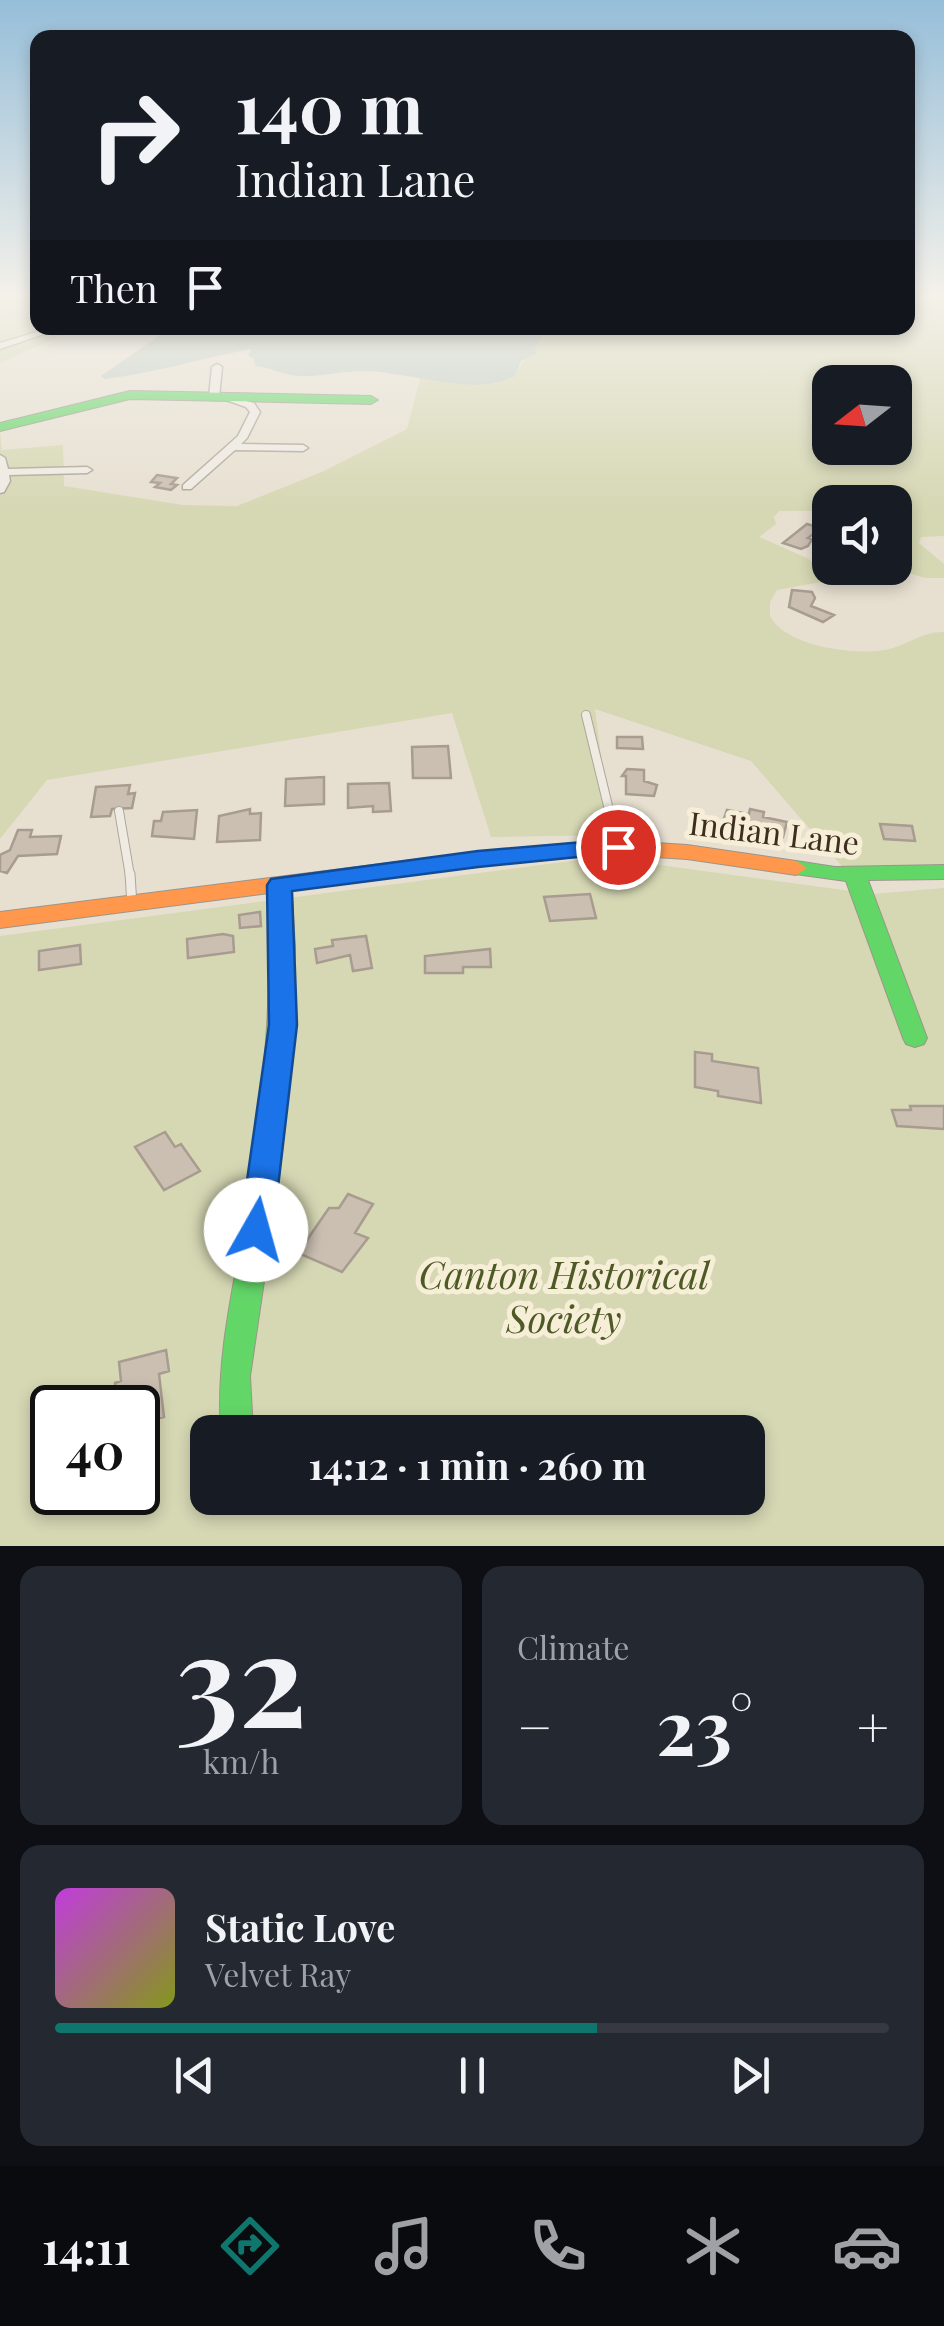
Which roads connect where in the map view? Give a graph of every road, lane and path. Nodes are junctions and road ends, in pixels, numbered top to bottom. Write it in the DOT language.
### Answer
graph roads {
  1 [pos="216,367"];
  2 [pos="221,398"];
  3 [pos="371,400"];
  4 [pos="0,427"];
  5 [pos="231,448"];
  6 [pos="302,448"];
  7 [pos="0,458"];
  8 [pos="88,470"];
  9 [pos="4,472"];
  10 [pos="187,488"];
  11 [pos="0,490"];
  12 [pos="586,715"];
  13 [pos="120,812"];
  14 [pos="618,847"];
  15 [pos="944,872"];
  16 [pos="856,876"];
  17 [pos="280,885"];
  18 [pos="132,904"];
  19 [pos="0,920"];
  20 [pos="915,1038"];
  21 [pos="236,1415"];
  1 -- 2 [label="street"];
  2 -- 3 [label="street"];
  2 -- 4 [label="street"];
  2 -- 5 [label="street"];
  5 -- 6 [label="street"];
  5 -- 10 [label="street"];
  7 -- 9 [label="street"];
  8 -- 9 [label="street"];
  9 -- 11 [label="street"];
  12 -- 14 [label="lane"];
  13 -- 18 [label="lane"];
  14 -- 16 [label="street, Indian Lane"];
  14 -- 17 [label="street, Indian Lane"];
  15 -- 16 [label="street, Indian Lane"];
  16 -- 20 [label="street"];
  17 -- 18 [label="street, Indian Lane"];
  17 -- 21 [label="street"];
  18 -- 19 [label="street, Indian Lane"];
}
